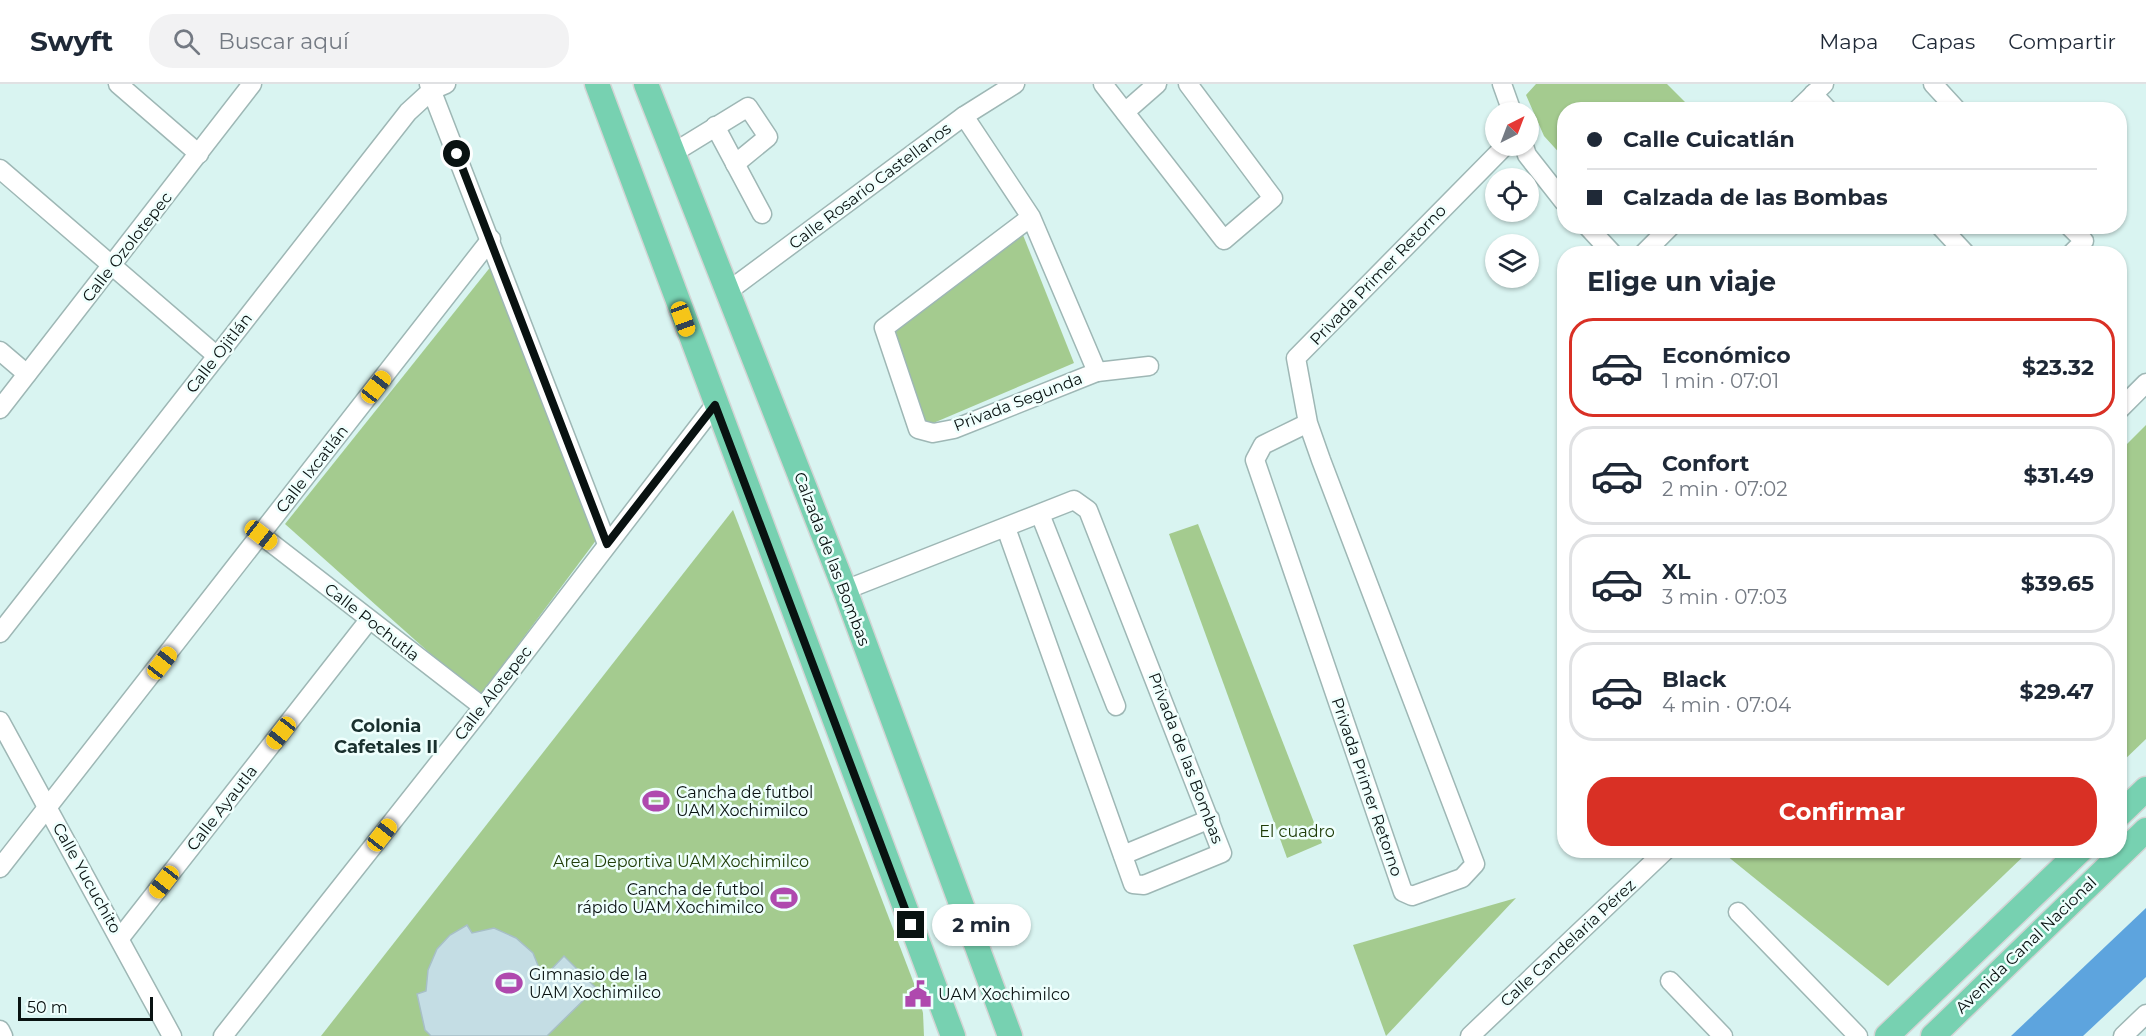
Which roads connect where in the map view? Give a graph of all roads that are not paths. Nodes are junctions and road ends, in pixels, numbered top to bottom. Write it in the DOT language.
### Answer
graph roads {
  1 [pos="118,84"];
  2 [pos="252,84"];
  3 [pos="597,84"];
  4 [pos="646,84"];
  5 [pos="1015,84"];
  6 [pos="1103,84"];
  7 [pos="1157,84"];
  8 [pos="1188,84"];
  9 [pos="1502,84"];
  10 [pos="1933,84"];
  11 [pos="436,86"];
  12 [pos="1818,89"];
  13 [pos="1508,102"];
  14 [pos="1805,102"];
  15 [pos="1950,102"];
  16 [pos="1125,112"];
  17 [pos="964,116"];
  18 [pos="716,126"];
  19 [pos="673,153"];
  20 [pos="199,154"];
  21 [pos="1495,156"];
  22 [pos="1528,156"];
  23 [pos="735,164"];
  24 [pos="0,169"];
  25 [pos="1557,193"];
  26 [pos="762,214"];
  27 [pos="1031,217"];
  28 [pos="1594,234"];
  29 [pos="1663,234"];
  30 [pos="1947,234"];
  31 [pos="2077,234"];
  32 [pos="491,239"];
  33 [pos="1606,246"];
  34 [pos="1650,246"];
  35 [pos="1959,246"];
  36 [pos="2079,246"];
  37 [pos="112,266"];
  38 [pos="727,292"];
  39 [pos="0,351"];
  40 [pos="217,356"];
  41 [pos="1149,366"];
  42 [pos="1097,372"];
  43 [pos="27,374"];
  44 [pos="2146,383"];
  45 [pos="2127,402"];
  46 [pos="715,405"];
  47 [pos="0,409"];
  48 [pos="1308,423"];
  49 [pos="1040,514"];
  50 [pos="1006,528"];
  51 [pos="261,535"];
  52 [pos="607,544"];
  53 [pos="845,590"];
  54 [pos="369,621"];
  55 [pos="0,633"];
  56 [pos="1116,706"];
  57 [pos="483,707"];
  58 [pos="0,721"];
  59 [pos="2146,789"];
  60 [pos="2127,807"];
  61 [pos="49,808"];
  62 [pos="1210,819"];
  63 [pos="2146,830"];
  64 [pos="2127,848"];
  65 [pos="1123,855"];
  66 [pos="1658,858"];
  67 [pos="2073,858"];
  68 [pos="2117,858"];
  69 [pos="0,868"];
  70 [pos="1738,912"];
  71 [pos="120,938"];
  72 [pos="1670,981"];
  73 [pos="2146,1014"];
  74 [pos="0,1030"];
  75 [pos="3,1036"];
  76 [pos="172,1036"];
  77 [pos="223,1036"];
  78 [pos="953,1036"];
  79 [pos="1010,1036"];
  80 [pos="1470,1036"];
  81 [pos="1723,1036"];
  82 [pos="1858,1036"];
  83 [pos="1887,1036"];
  84 [pos="1933,1036"];
  85 [pos="2123,1036"];
  1 -- 20 [label="street"];
  2 -- 20 [label="street, Calle Ozolotepec"];
  3 -- 46 [label="main road"];
  4 -- 19 [label="main road, Calzada de las Bombas"];
  5 -- 17 [label="street, Calle Rosario Castellanos"];
  6 -- 16 [label="street"];
  7 -- 16 [label="street"];
  8 -- 16 [label="street"];
  9 -- 13 [label="street"];
  10 -- 15 [label="street"];
  11 -- 32 [label="street"];
  11 -- 40 [label="street, Calle Ojitlán"];
  12 -- 14 [label="street"];
  17 -- 27 [label="street, Privada Segunda"];
  17 -- 38 [label="street, Calle Rosario Castellanos"];
  18 -- 19 [label="street"];
  18 -- 23 [label="street"];
  18 -- 23 [label="street"];
  19 -- 38 [label="main road, Calzada de las Bombas"];
  20 -- 37 [label="street, Calle Ozolotepec"];
  21 -- 48 [label="street, Privada Primer Retorno"];
  22 -- 25 [label="street"];
  23 -- 26 [label="street"];
  24 -- 37 [label="street"];
  27 -- 42 [label="street, Privada Segunda"];
  27 -- 42 [label="street, Privada Segunda"];
  28 -- 33 [label="street"];
  29 -- 34 [label="street"];
  30 -- 35 [label="street"];
  31 -- 36 [label="street"];
  32 -- 51 [label="street, Calle Ixcatlán"];
  32 -- 52 [label="street"];
  37 -- 40 [label="street"];
  37 -- 43 [label="street, Calle Ozolotepec"];
  38 -- 53 [label="main road, Calzada de las Bombas"];
  39 -- 43 [label="street"];
  40 -- 55 [label="street, Calle Ojitlán"];
  41 -- 42 [label="street"];
  43 -- 47 [label="street, Calle Ozolotepec"];
  44 -- 45 [label="street"];
  46 -- 52 [label="street, Calle Alotepec"];
  46 -- 78 [label="main road"];
  48 -- 48 [label="street, Privada Primer Retorno"];
  49 -- 50 [label="street, Privada de las Bombas"];
  49 -- 56 [label="street"];
  49 -- 62 [label="street, Privada de las Bombas"];
  50 -- 53 [label="street, Privada de las Bombas"];
  50 -- 65 [label="street, Privada de las Bombas"];
  51 -- 54 [label="street, Calle Pochutla"];
  51 -- 61 [label="street, Calle Ixcatlán"];
  52 -- 57 [label="street, Calle Alotepec"];
  53 -- 79 [label="main road, Calzada de las Bombas"];
  54 -- 57 [label="street, Calle Pochutla"];
  54 -- 71 [label="street, Calle Ayautla"];
  57 -- 77 [label="street, Calle Alotepec"];
  58 -- 61 [label="street, Calle Yucuchito"];
  59 -- 60 [label="main road"];
  61 -- 69 [label="street, Calle Ixcatlán"];
  61 -- 71 [label="street, Calle Yucuchito"];
  62 -- 65 [label="street"];
  62 -- 65 [label="street, Privada de las Bombas"];
  63 -- 64 [label="main road, Avenida Canal Nacional"];
  66 -- 80 [label="street, Calle Candelaria Pérez"];
  67 -- 83 [label="main road, Avenida Canal Nacional"];
  68 -- 84 [label="main road, Avenida Canal Nacional"];
  70 -- 82 [label="street"];
  71 -- 76 [label="street, Calle Yucuchito"];
  72 -- 81 [label="street"];
  73 -- 85 [label="street"];
  74 -- 75 [label="street"];
}
